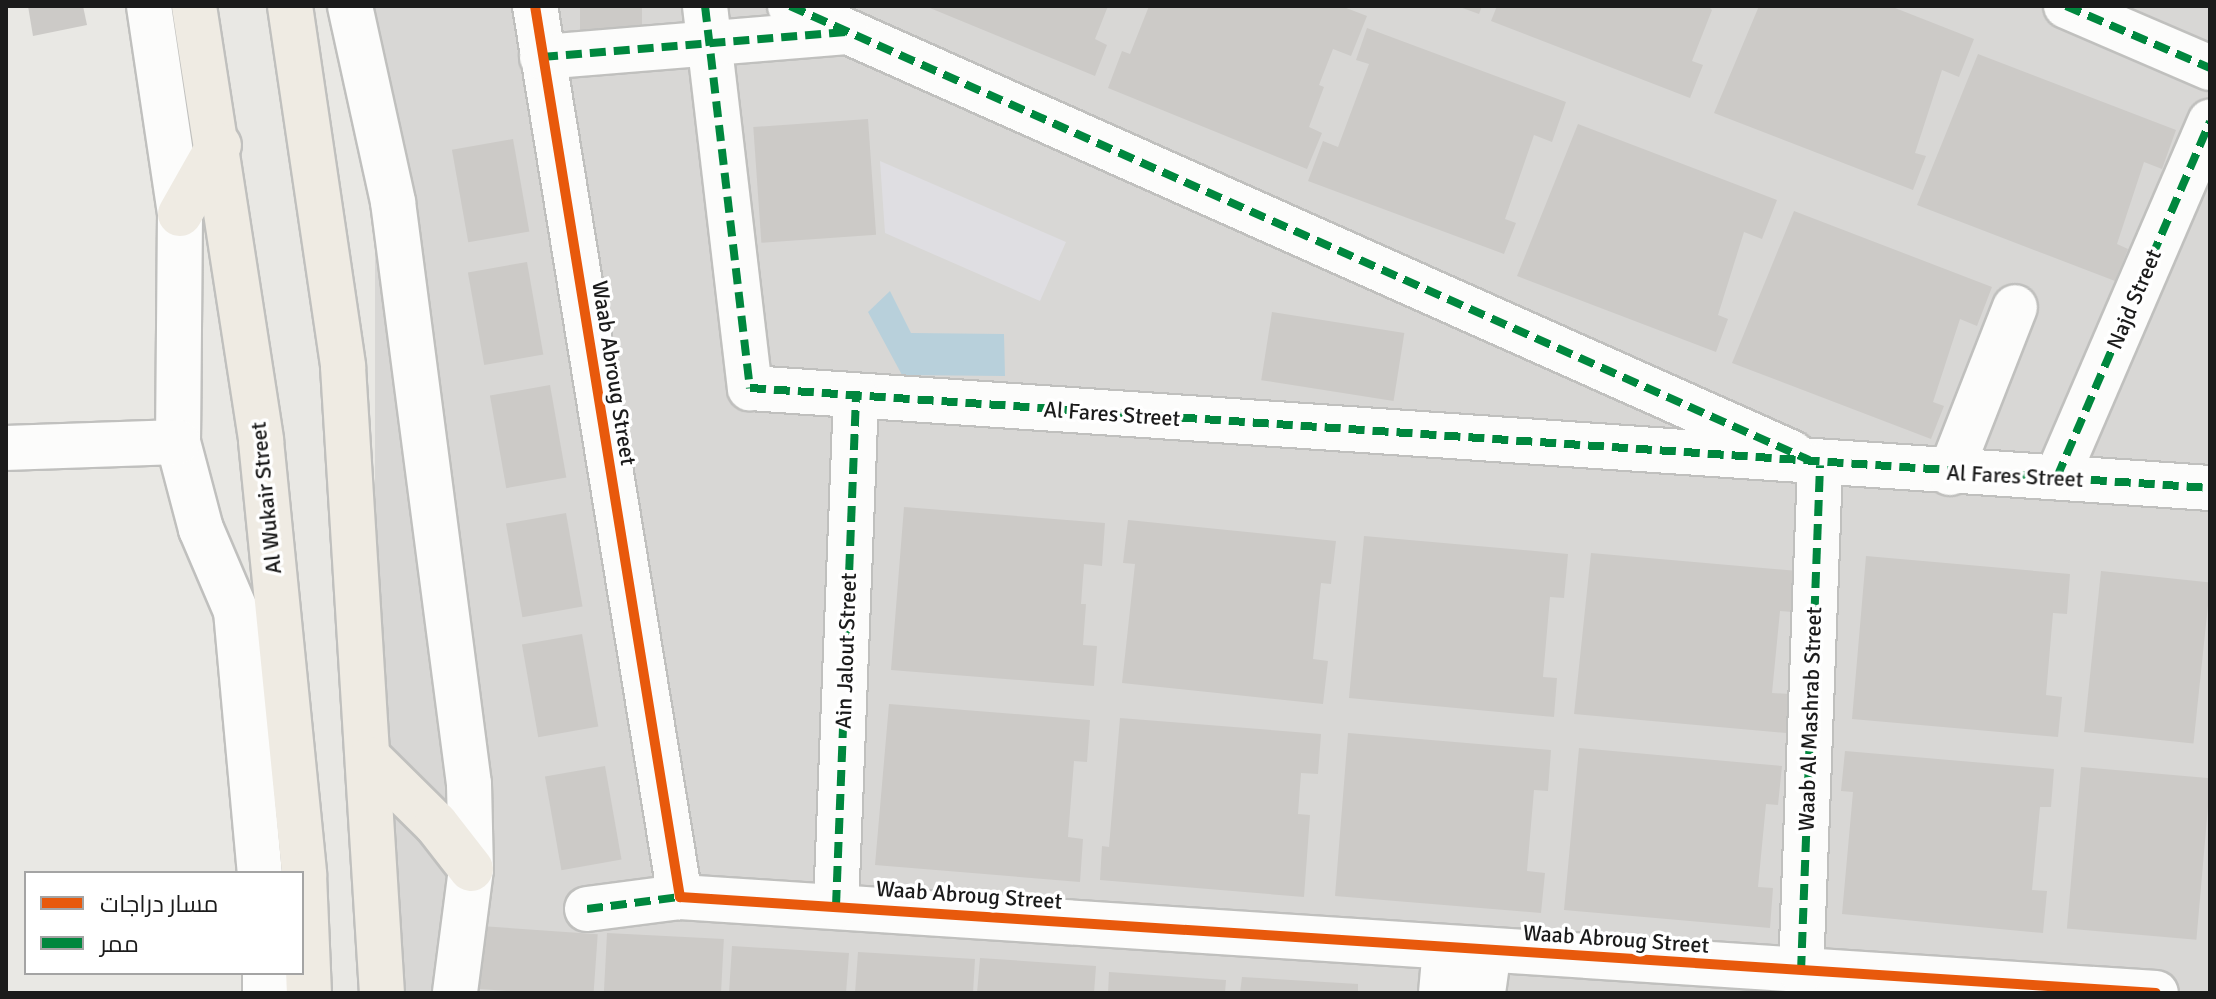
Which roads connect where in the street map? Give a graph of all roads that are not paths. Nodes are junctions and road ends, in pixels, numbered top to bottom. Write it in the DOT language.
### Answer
graph roads {
  1 [pos="149,6"];
  2 [pos="194,6"];
  3 [pos="290,6"];
  4 [pos="350,6"];
  5 [pos="535,6"];
  6 [pos="790,6"];
  7 [pos="2066,6"];
  8 [pos="705,25"];
  9 [pos="852,32"];
  10 [pos="542,57"];
  11 [pos="2210,68"];
  12 [pos="2210,122"];
  13 [pos="219,145"];
  14 [pos="180,214"];
  15 [pos="2015,307"];
  16 [pos="856,396"];
  17 [pos="178,442"];
  18 [pos="6,448"];
  19 [pos="1820,465"];
  20 [pos="1950,473"];
  21 [pos="2057,477"];
  22 [pos="2210,488"];
  23 [pos="370,759"];
  24 [pos="471,869"];
  25 [pos="260,871"];
  26 [pos="304,871"];
  27 [pos="304,875"];
  28 [pos="680,897"];
  29 [pos="836,906"];
  30 [pos="587,909"];
  31 [pos="1445,948"];
  32 [pos="1489,950"];
  33 [pos="1801,972"];
  34 [pos="456,992"];
  35 [pos="309,993"];
  36 [pos="382,993"];
  37 [pos="1441,993"];
  38 [pos="1483,993"];
  39 [pos="2156,993"];
  1 -- 14 [label="street"];
  2 -- 13 [label="main road, Al Wukair Street"];
  3 -- 23 [label="main road"];
  4 -- 24 [label="street"];
  5 -- 10 [label="street, Waab Abroug Street"];
  6 -- 9 [label="street, Al Fares Street"];
  7 -- 11 [label="street"];
  8 -- 9 [label="street, Al Fares Street"];
  8 -- 10 [label="street, Al Fares Street"];
  8 -- 16 [label="street, Al Fares Street"];
  9 -- 19 [label="street, Al Fares Street"];
  10 -- 28 [label="street, Waab Abroug Street"];
  12 -- 21 [label="street, Najd Street"];
  13 -- 14 [label="main road"];
  13 -- 26 [label="main road, Al Wukair Street"];
  14 -- 17 [label="street"];
  15 -- 20 [label="street"];
  16 -- 19 [label="street, Al Fares Street"];
  16 -- 29 [label="street, Ain Jalout Street"];
  17 -- 18 [label="street"];
  17 -- 25 [label="street"];
  19 -- 20 [label="street, Al Fares Street"];
  19 -- 33 [label="street, Waab Al Mashrab Street"];
  20 -- 21 [label="street, Al Fares Street"];
  21 -- 22 [label="street, Al Fares Street"];
  23 -- 24 [label="main road"];
  23 -- 36 [label="main road"];
  24 -- 34 [label="street"];
  27 -- 35 [label="main road, Al Wukair Street"];
  28 -- 29 [label="street, Waab Abroug Street"];
  28 -- 30 [label="street"];
  29 -- 31 [label="street, Waab Abroug Street"];
  31 -- 32 [label="street, Waab Abroug Street"];
  31 -- 37 [label="street"];
  32 -- 33 [label="street, Waab Abroug Street"];
  32 -- 38 [label="street"];
  33 -- 39 [label="street, Waab Abroug Street"];
}
